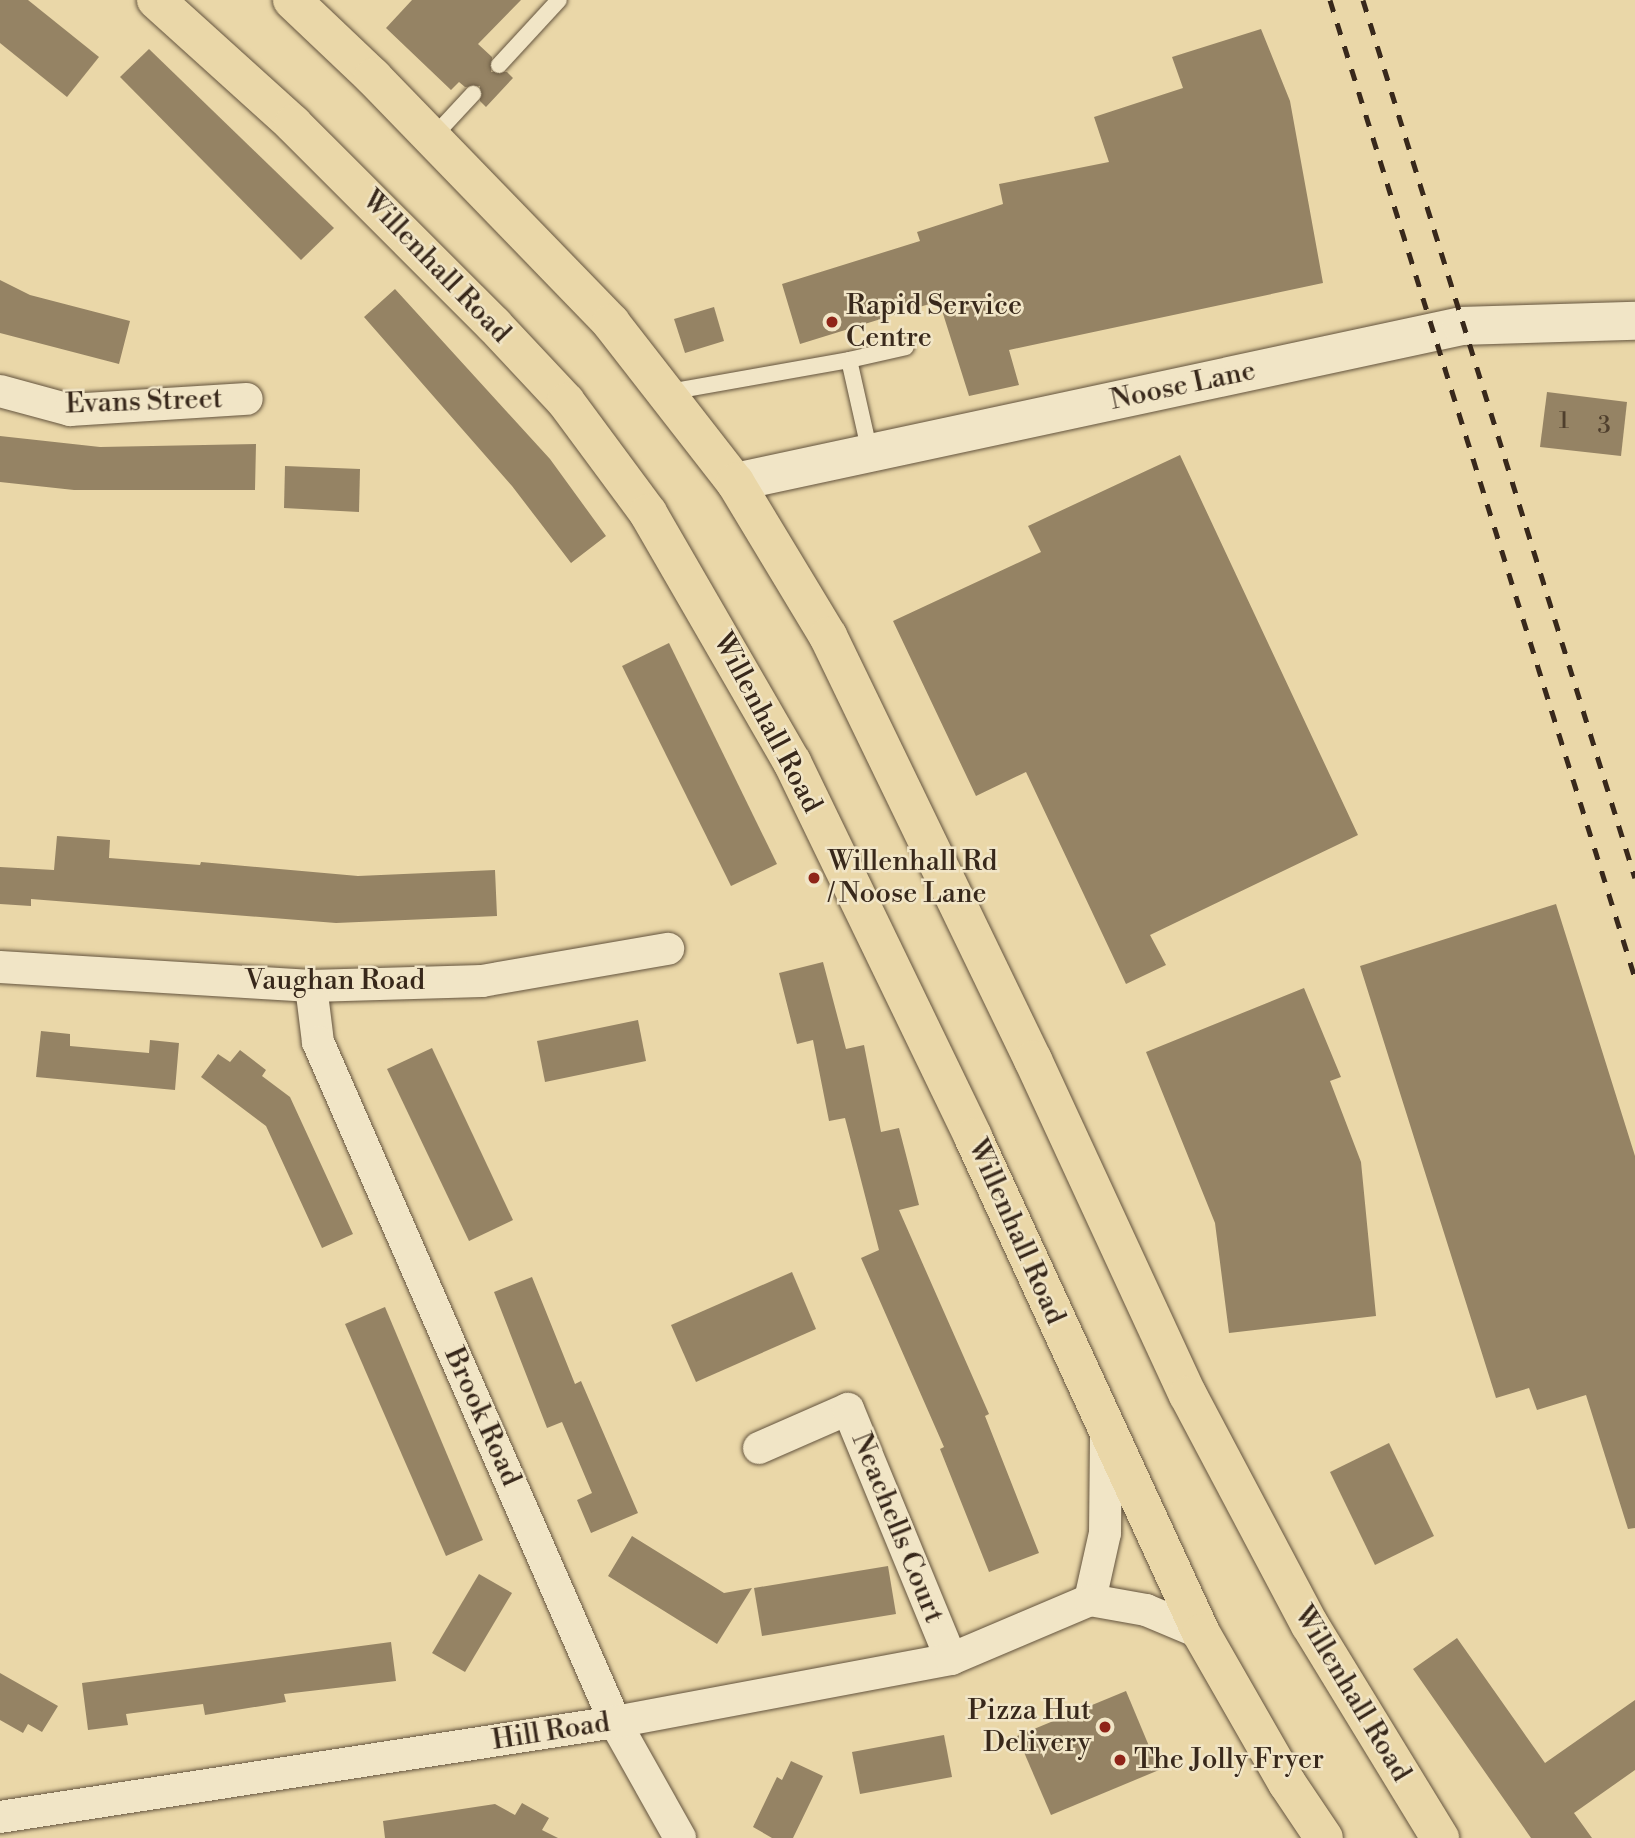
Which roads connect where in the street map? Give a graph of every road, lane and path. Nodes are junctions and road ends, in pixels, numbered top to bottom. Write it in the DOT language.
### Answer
graph roads {
  1 [pos="156,0"];
  2 [pos="292,0"];
  3 [pos="559,0"];
  4 [pos="499,65"];
  5 [pos="473,94"];
  6 [pos="433,137"];
  7 [pos="1635,321"];
  8 [pos="906,347"];
  9 [pos="849,360"];
  10 [pos="0,391"];
  11 [pos="666,393"];
  12 [pos="247,398"];
  13 [pos="870,453"];
  14 [pos="735,482"];
  15 [pos="668,949"];
  16 [pos="0,967"];
  17 [pos="311,986"];
  18 [pos="1106,1433"];
  19 [pos="759,1448"];
  20 [pos="1090,1600"];
  21 [pos="1201,1633"];
  22 [pos="951,1659"];
  23 [pos="615,1722"];
  24 [pos="0,1817"];
  25 [pos="680,1838"];
  26 [pos="1324,1838"];
  27 [pos="1440,1838"];
  1 -- 18 [label="highway, Willenhall Road"];
  2 -- 6 [label="highway, Willenhall Road"];
  3 -- 4 [label="lane"];
  5 -- 6 [label="lane"];
  6 -- 11 [label="highway, Willenhall Road"];
  7 -- 13 [label="street, Noose Lane"];
  8 -- 9 [label="lane"];
  9 -- 11 [label="lane"];
  9 -- 13 [label="lane"];
  10 -- 12 [label="street, Evans Street"];
  11 -- 14 [label="highway, Willenhall Road"];
  13 -- 14 [label="street, Noose Lane"];
  14 -- 27 [label="highway, Willenhall Road"];
  15 -- 17 [label="street, Vaughan Road"];
  16 -- 17 [label="street, Vaughan Road"];
  17 -- 23 [label="street, Brook Road"];
  18 -- 20 [label="street"];
  18 -- 21 [label="highway, Willenhall Road"];
  19 -- 22 [label="street, Neachells Court"];
  20 -- 21 [label="street"];
  20 -- 22 [label="street, Hill Road"];
  21 -- 26 [label="highway, Willenhall Road"];
  22 -- 23 [label="street, Hill Road"];
  23 -- 24 [label="street, Hill Road"];
  23 -- 25 [label="street, Brook Road"];
}
